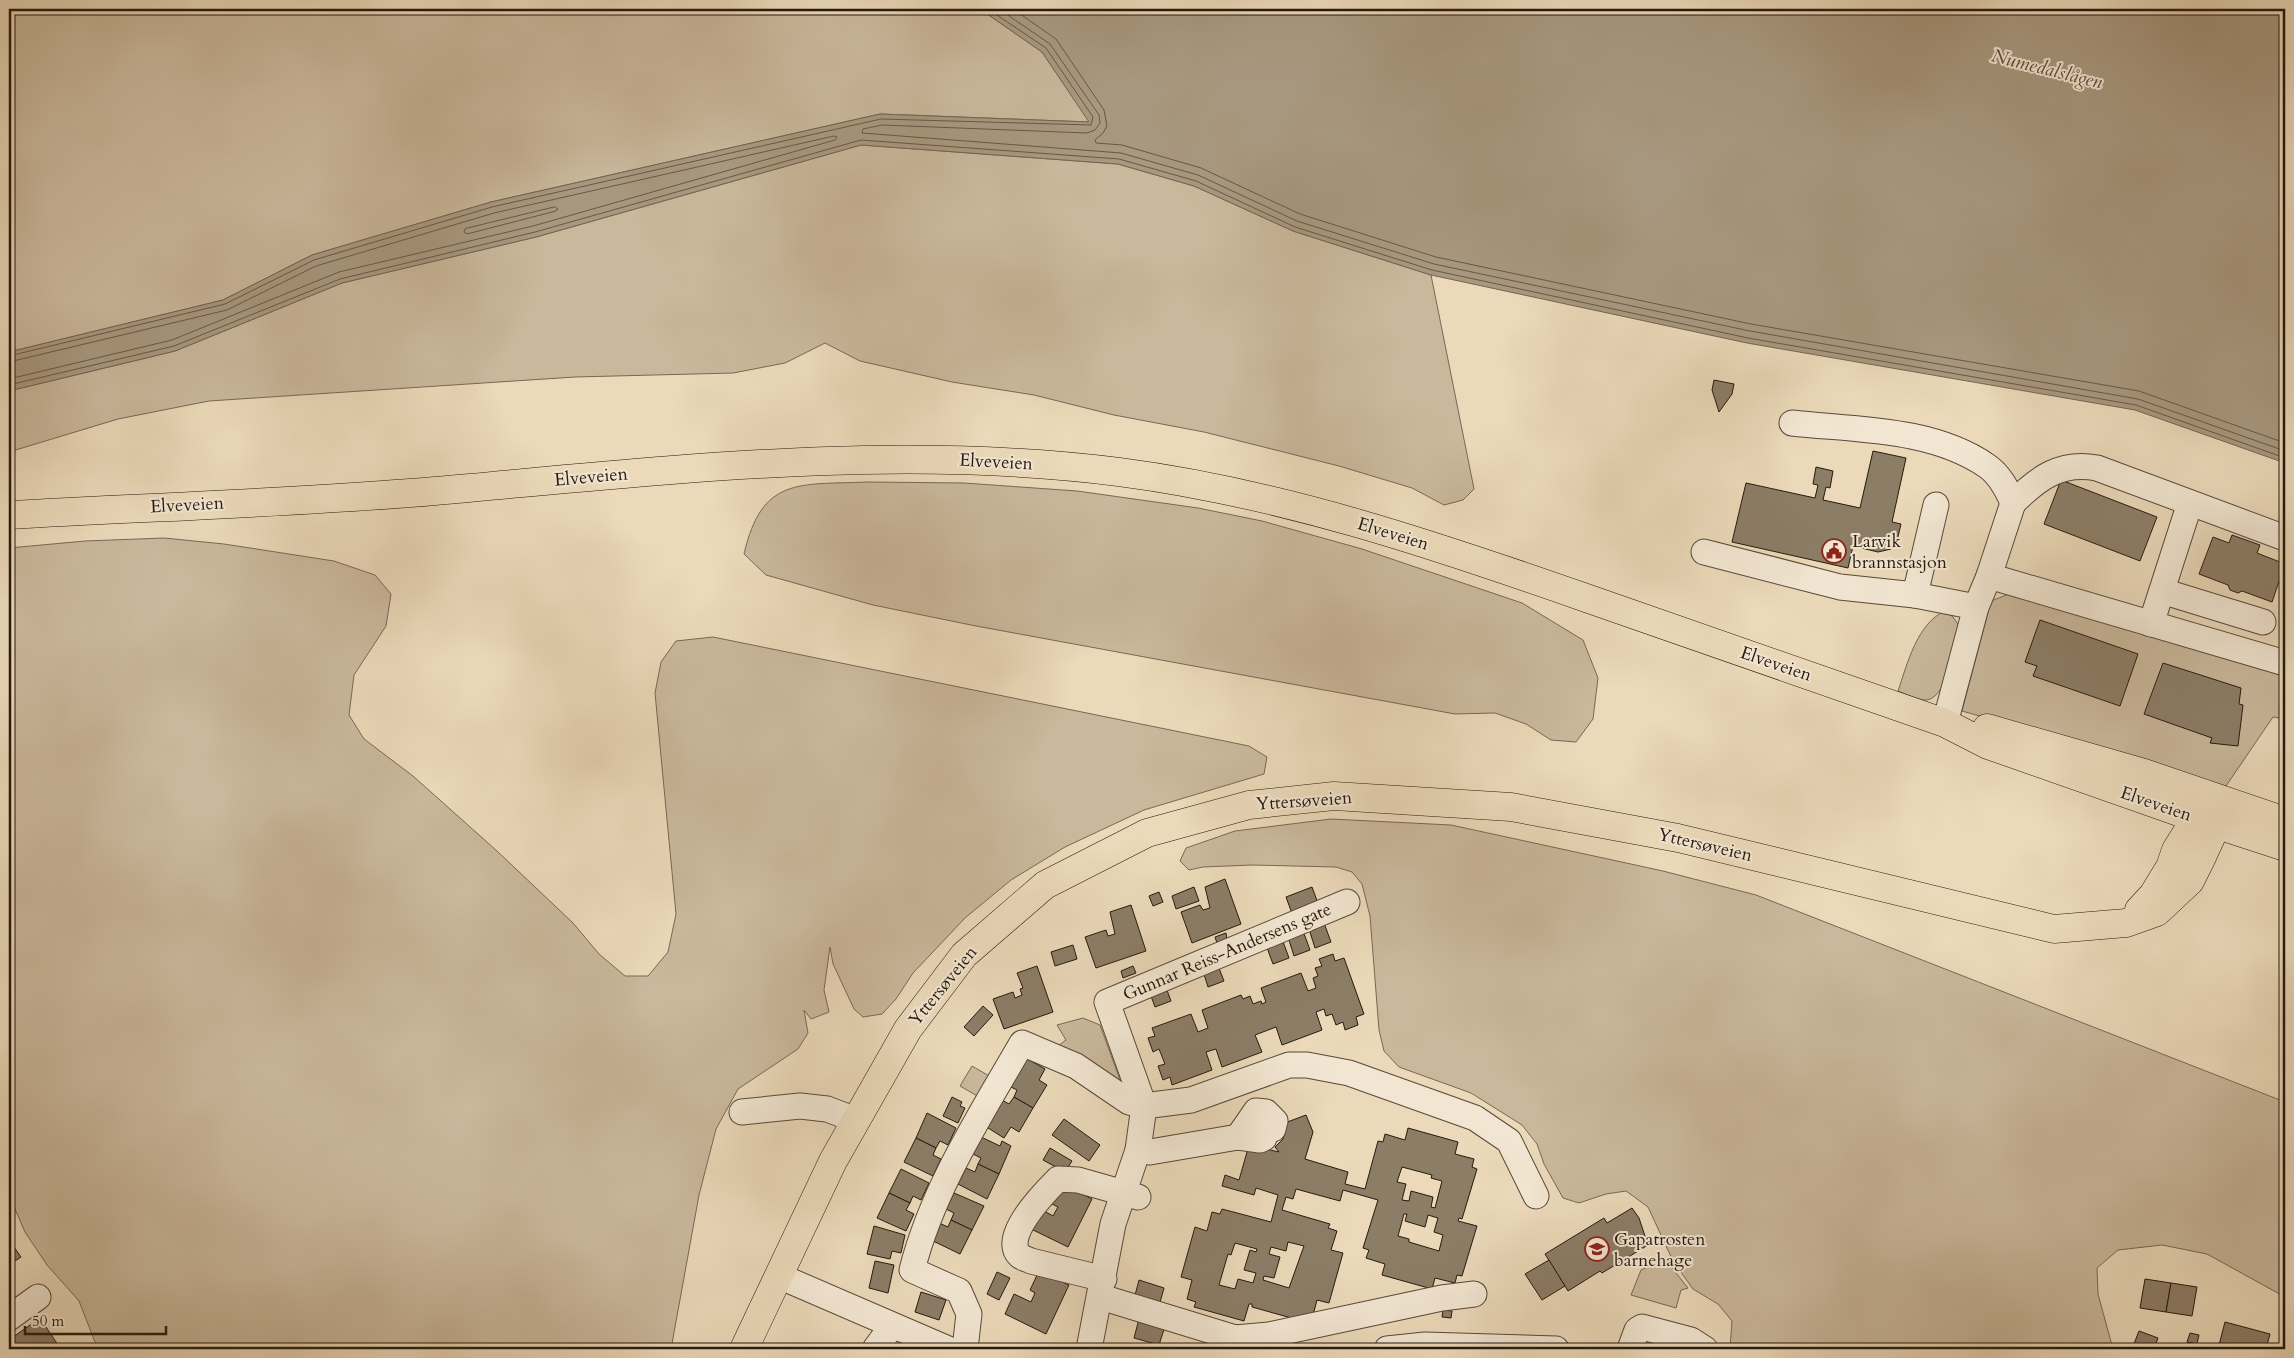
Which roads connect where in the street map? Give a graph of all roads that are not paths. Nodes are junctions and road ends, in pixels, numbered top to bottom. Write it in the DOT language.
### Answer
graph roads {
  1 [pos="1792,423"];
  2 [pos="2013,503"];
  3 [pos="2190,504"];
  4 [pos="1936,505"];
  5 [pos="9,515"];
  6 [pos="2285,538"];
  7 [pos="1704,552"];
  8 [pos="1989,576"];
  9 [pos="2162,590"];
  10 [pos="1916,595"];
  11 [pos="1976,607"];
  12 [pos="2263,622"];
  13 [pos="2151,624"];
  14 [pos="2285,663"];
  15 [pos="1945,723"];
  16 [pos="2214,797"];
  17 [pos="2206,821"];
  18 [pos="2285,821"];
  19 [pos="2285,847"];
  20 [pos="1347,902"];
  21 [pos="1144,1106"];
  22 [pos="742,1112"];
  23 [pos="856,1120"];
  24 [pos="1269,1133"];
  25 [pos="1132,1154"];
  26 [pos="1131,1196"];
  27 [pos="1536,1196"];
  28 [pos="779,1276"];
  29 [pos="1102,1288"];
  30 [pos="1474,1294"];
  31 [pos="38,1297"];
  32 [pos="9,1318"];
  33 [pos="892,1326"];
  34 [pos="1494,1348"];
  35 [pos="744,1349"];
  36 [pos="875,1349"];
  37 [pos="948,1349"];
  38 [pos="965,1349"];
  39 [pos="1090,1349"];
  40 [pos="1387,1349"];
  41 [pos="1556,1349"];
  42 [pos="1630,1349"];
  43 [pos="1705,1349"];
  1 -- 2 [label="street"];
  2 -- 3 [label="street"];
  2 -- 8 [label="street"];
  3 -- 6 [label="street"];
  3 -- 9 [label="street"];
  4 -- 10 [label="street"];
  5 -- 15 [label="main road, Elveveien"];
  7 -- 10 [label="street"];
  8 -- 11 [label="street"];
  8 -- 13 [label="street"];
  9 -- 12 [label="street"];
  9 -- 13 [label="street"];
  10 -- 11 [label="street"];
  11 -- 15 [label="street"];
  13 -- 14 [label="street"];
  15 -- 16 [label="main road, Elveveien"];
  15 -- 17 [label="main road, Elveveien"];
  16 -- 17 [label="main road"];
  16 -- 18 [label="main road, Elveveien"];
  17 -- 19 [label="main road, Elveveien"];
  17 -- 23 [label="main road, Yttersøveien"];
  20 -- 21 [label="street, Gunnar Reiss-Andersens gate"];
  21 -- 25 [label="street, Gunnar Reiss-Andersens gate"];
  21 -- 27 [label="street"];
  21 -- 38 [label="street"];
  22 -- 23 [label="street"];
  23 -- 28 [label="main road, Yttersøveien"];
  24 -- 25 [label="street"];
  25 -- 26 [label="street, Gunnar Reiss-Andersens gate"];
  26 -- 29 [label="street, Gunnar Reiss-Andersens gate"];
  26 -- 29 [label="street"];
  28 -- 33 [label="street"];
  28 -- 35 [label="main road, Yttersøveien"];
  29 -- 30 [label="street"];
  29 -- 39 [label="street, Gunnar Reiss-Andersens gate"];
  31 -- 32 [label="street"];
  33 -- 36 [label="street"];
  33 -- 37 [label="street"];
  34 -- 40 [label="street"];
  34 -- 41 [label="street"];
  42 -- 43 [label="street"];
}
